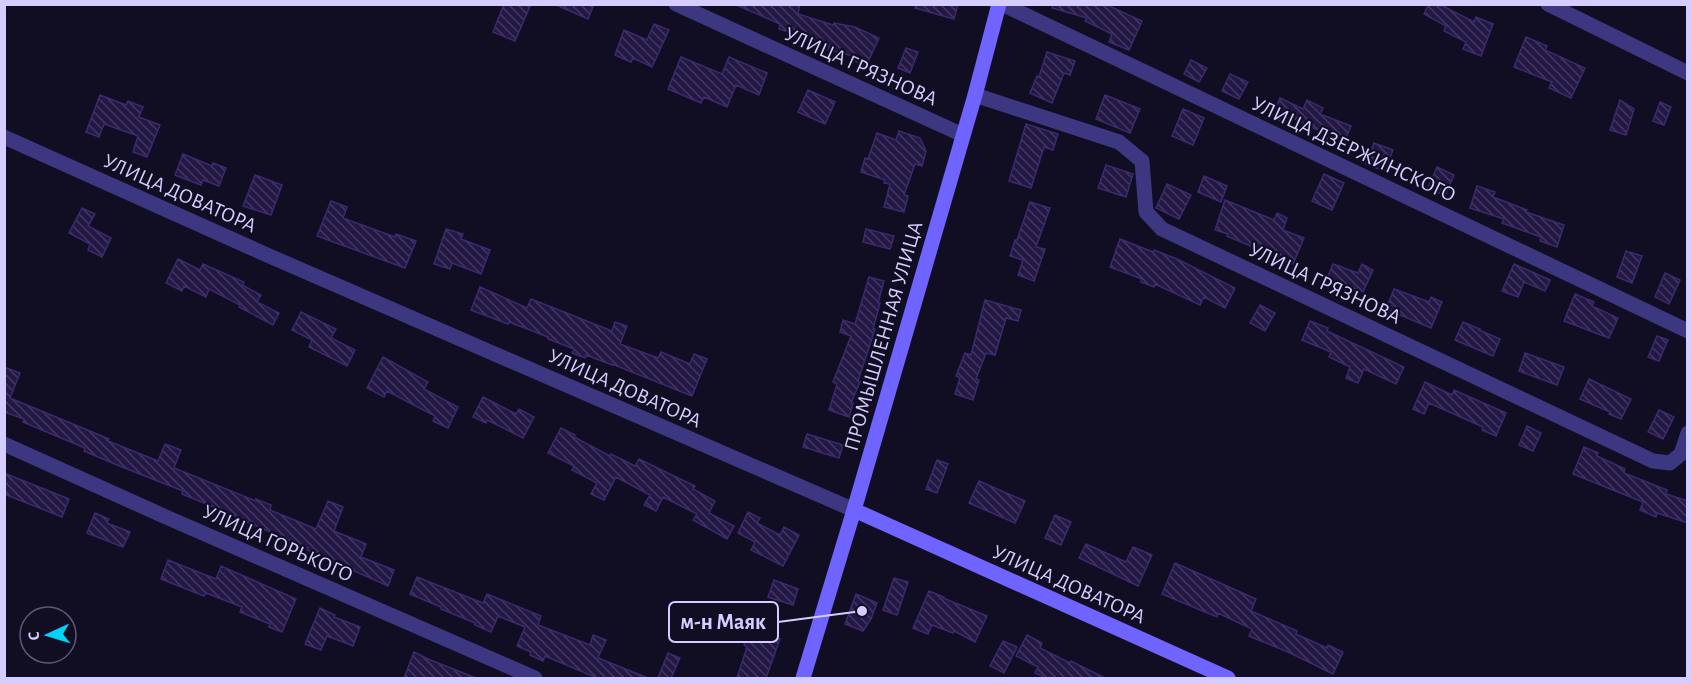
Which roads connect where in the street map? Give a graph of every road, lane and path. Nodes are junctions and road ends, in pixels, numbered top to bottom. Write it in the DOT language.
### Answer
graph roads {
  1 [pos="676,4"];
  2 [pos="1001,4"];
  3 [pos="1548,4"];
  4 [pos="1688,73"];
  5 [pos="975,95"];
  6 [pos="963,135"];
  7 [pos="4,136"];
  8 [pos="1688,331"];
  9 [pos="1688,433"];
  10 [pos="4,444"];
  11 [pos="854,510"];
  12 [pos="536,678"];
  13 [pos="803,678"];
  14 [pos="1228,678"];
  1 -- 6 [label="street, УЛИЦА ГРЯЗНОВА"];
  2 -- 5 [label="main road, ПРОМЫШЛЕННАЯ УЛИЦА"];
  2 -- 8 [label="street, УЛИЦА ДЗЕРЖИНСКОГО"];
  3 -- 4 [label="street"];
  5 -- 6 [label="main road, ПРОМЫШЛЕННАЯ УЛИЦА"];
  5 -- 9 [label="street, УЛИЦА ГРЯЗНОВА"];
  6 -- 11 [label="main road, ПРОМЫШЛЕННАЯ УЛИЦА"];
  7 -- 11 [label="street, УЛИЦА ДОВАТОРА"];
  10 -- 12 [label="street, УЛИЦА ГОРЬКОГО"];
  11 -- 13 [label="main road, ПРОМЫШЛЕННАЯ УЛИЦА"];
  11 -- 14 [label="main road, УЛИЦА ДОВАТОРА"];
}
